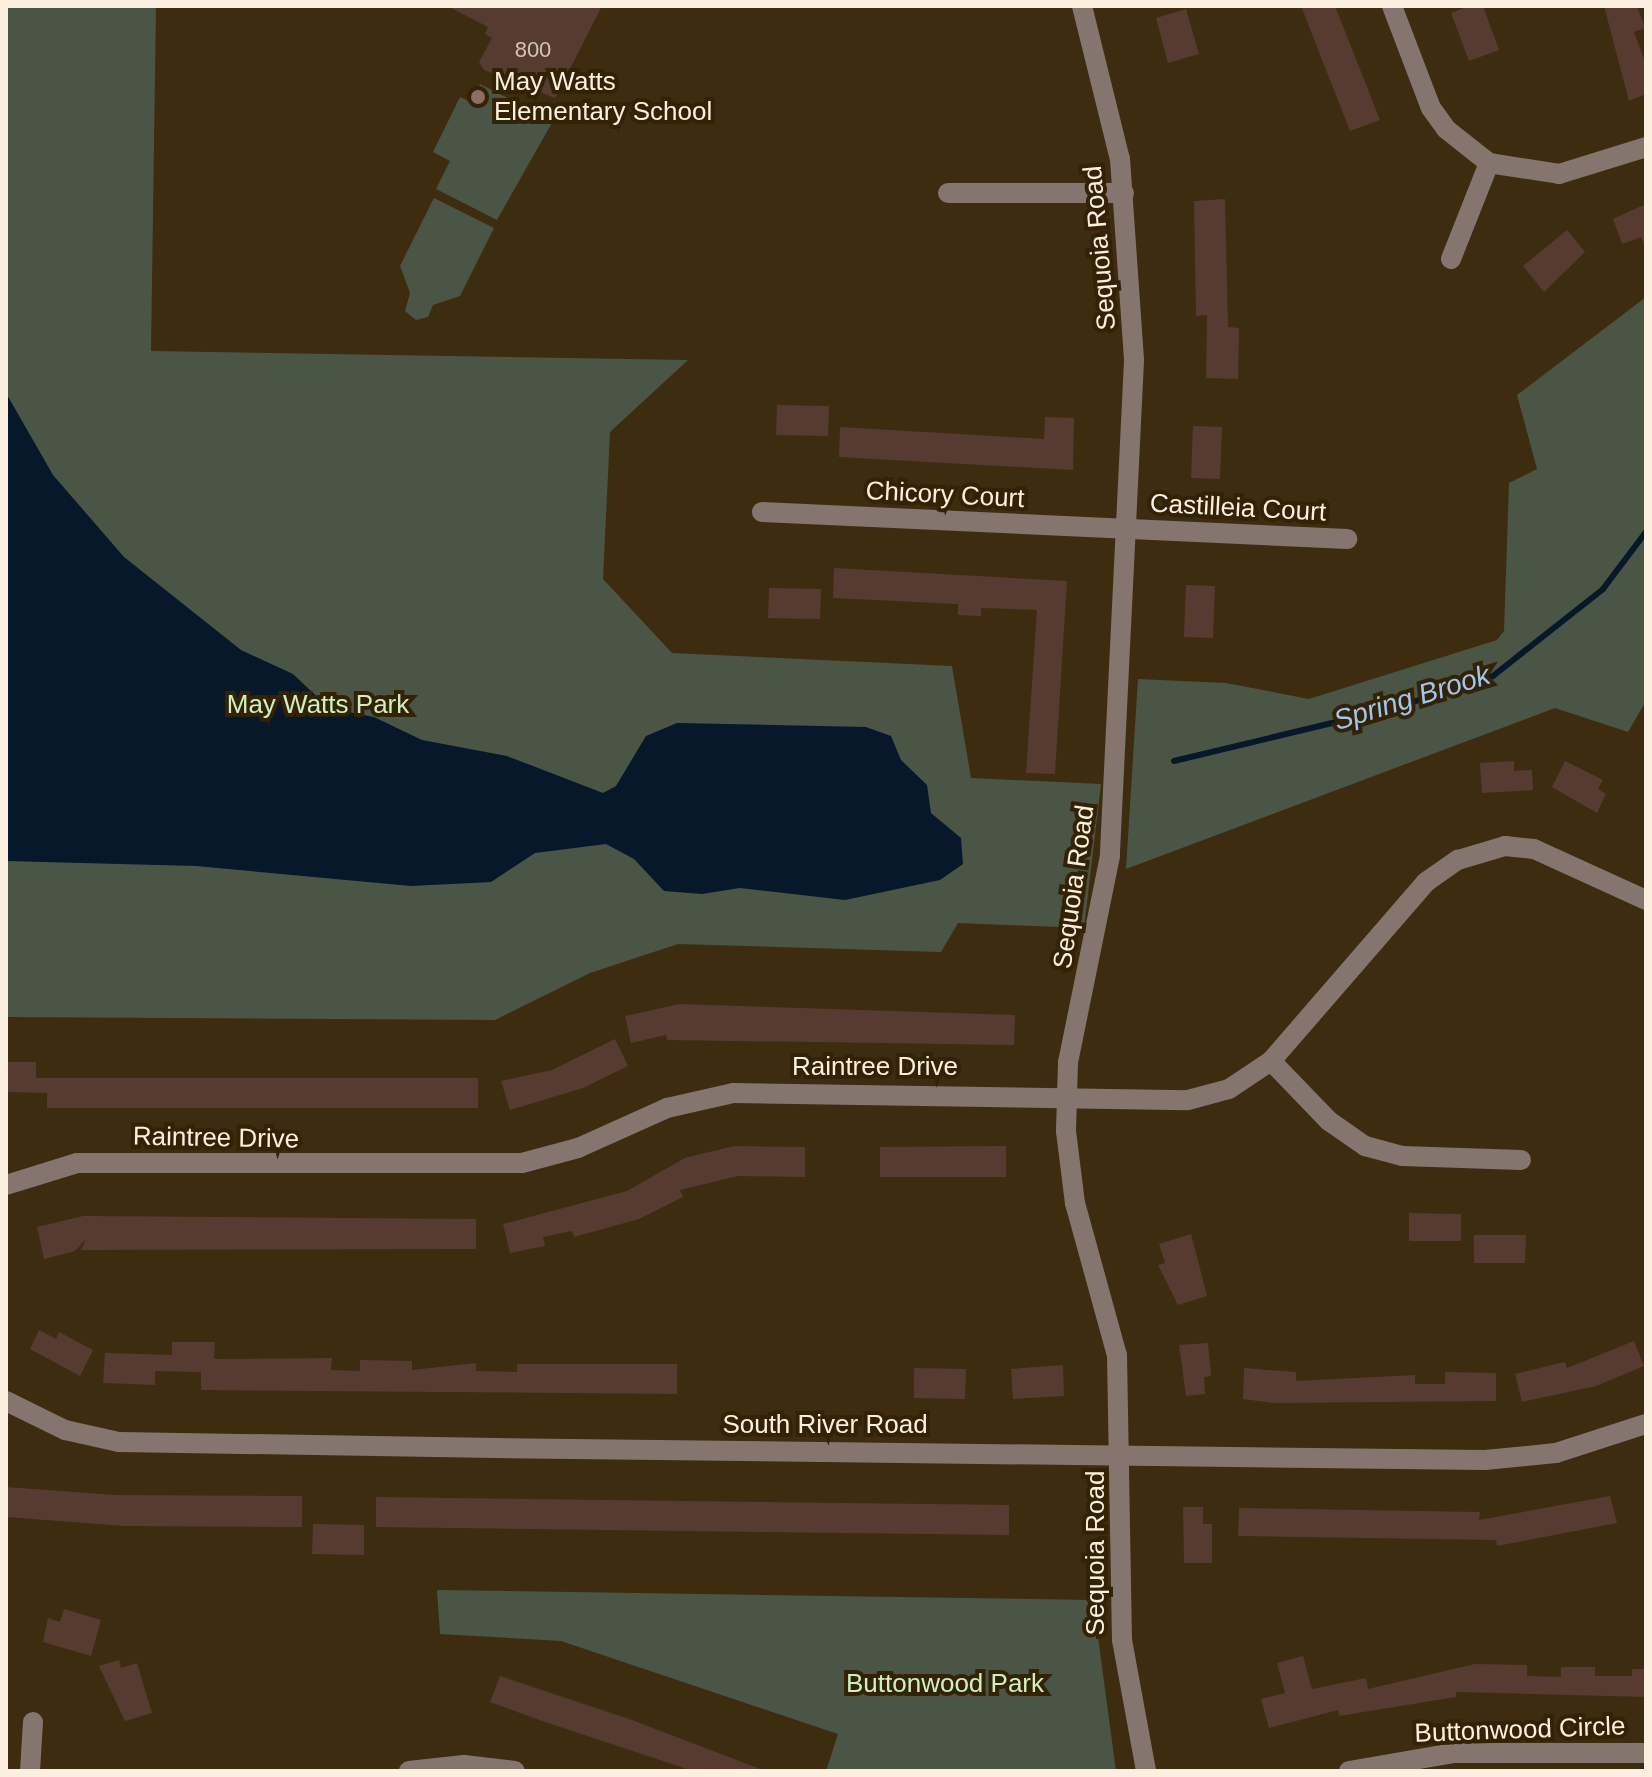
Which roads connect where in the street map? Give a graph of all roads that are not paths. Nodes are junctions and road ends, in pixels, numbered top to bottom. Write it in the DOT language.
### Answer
graph roads {
  1 [pos="1082,6"];
  2 [pos="1392,6"];
  3 [pos="1646,147"];
  4 [pos="1489,163"];
  5 [pos="948,193"];
  6 [pos="1124,193"];
  7 [pos="1451,259"];
  8 [pos="762,512"];
  9 [pos="1127,529"];
  10 [pos="1347,539"];
  11 [pos="1646,900"];
  12 [pos="1271,1061"];
  13 [pos="1067,1095"];
  14 [pos="1521,1160"];
  15 [pos="6,1185"];
  16 [pos="6,1401"];
  17 [pos="1646,1424"];
  18 [pos="1123,1455"];
  19 [pos="33,1722"];
  20 [pos="1646,1753"];
  21 [pos="30,1771"];
  22 [pos="409,1771"];
  23 [pos="515,1771"];
  24 [pos="1146,1771"];
  25 [pos="1349,1771"];
  1 -- 6 [label="street, Sequoia Road"];
  2 -- 4 [label="street"];
  3 -- 4 [label="street"];
  4 -- 7 [label="street"];
  5 -- 6 [label="street"];
  6 -- 9 [label="street, Sequoia Road"];
  8 -- 9 [label="street, Chicory Court"];
  9 -- 10 [label="street, Castilleia Court"];
  9 -- 13 [label="street, Sequoia Road"];
  11 -- 12 [label="street, Raintree Drive"];
  12 -- 13 [label="street, Raintree Drive"];
  12 -- 14 [label="street"];
  13 -- 15 [label="street, Raintree Drive"];
  13 -- 18 [label="street, Sequoia Road"];
  16 -- 18 [label="street, South River Road"];
  17 -- 18 [label="street, South River Road"];
  18 -- 24 [label="street, Sequoia Road"];
  19 -- 21 [label="street"];
  20 -- 25 [label="street, Buttonwood Circle"];
  22 -- 23 [label="street"];
}
